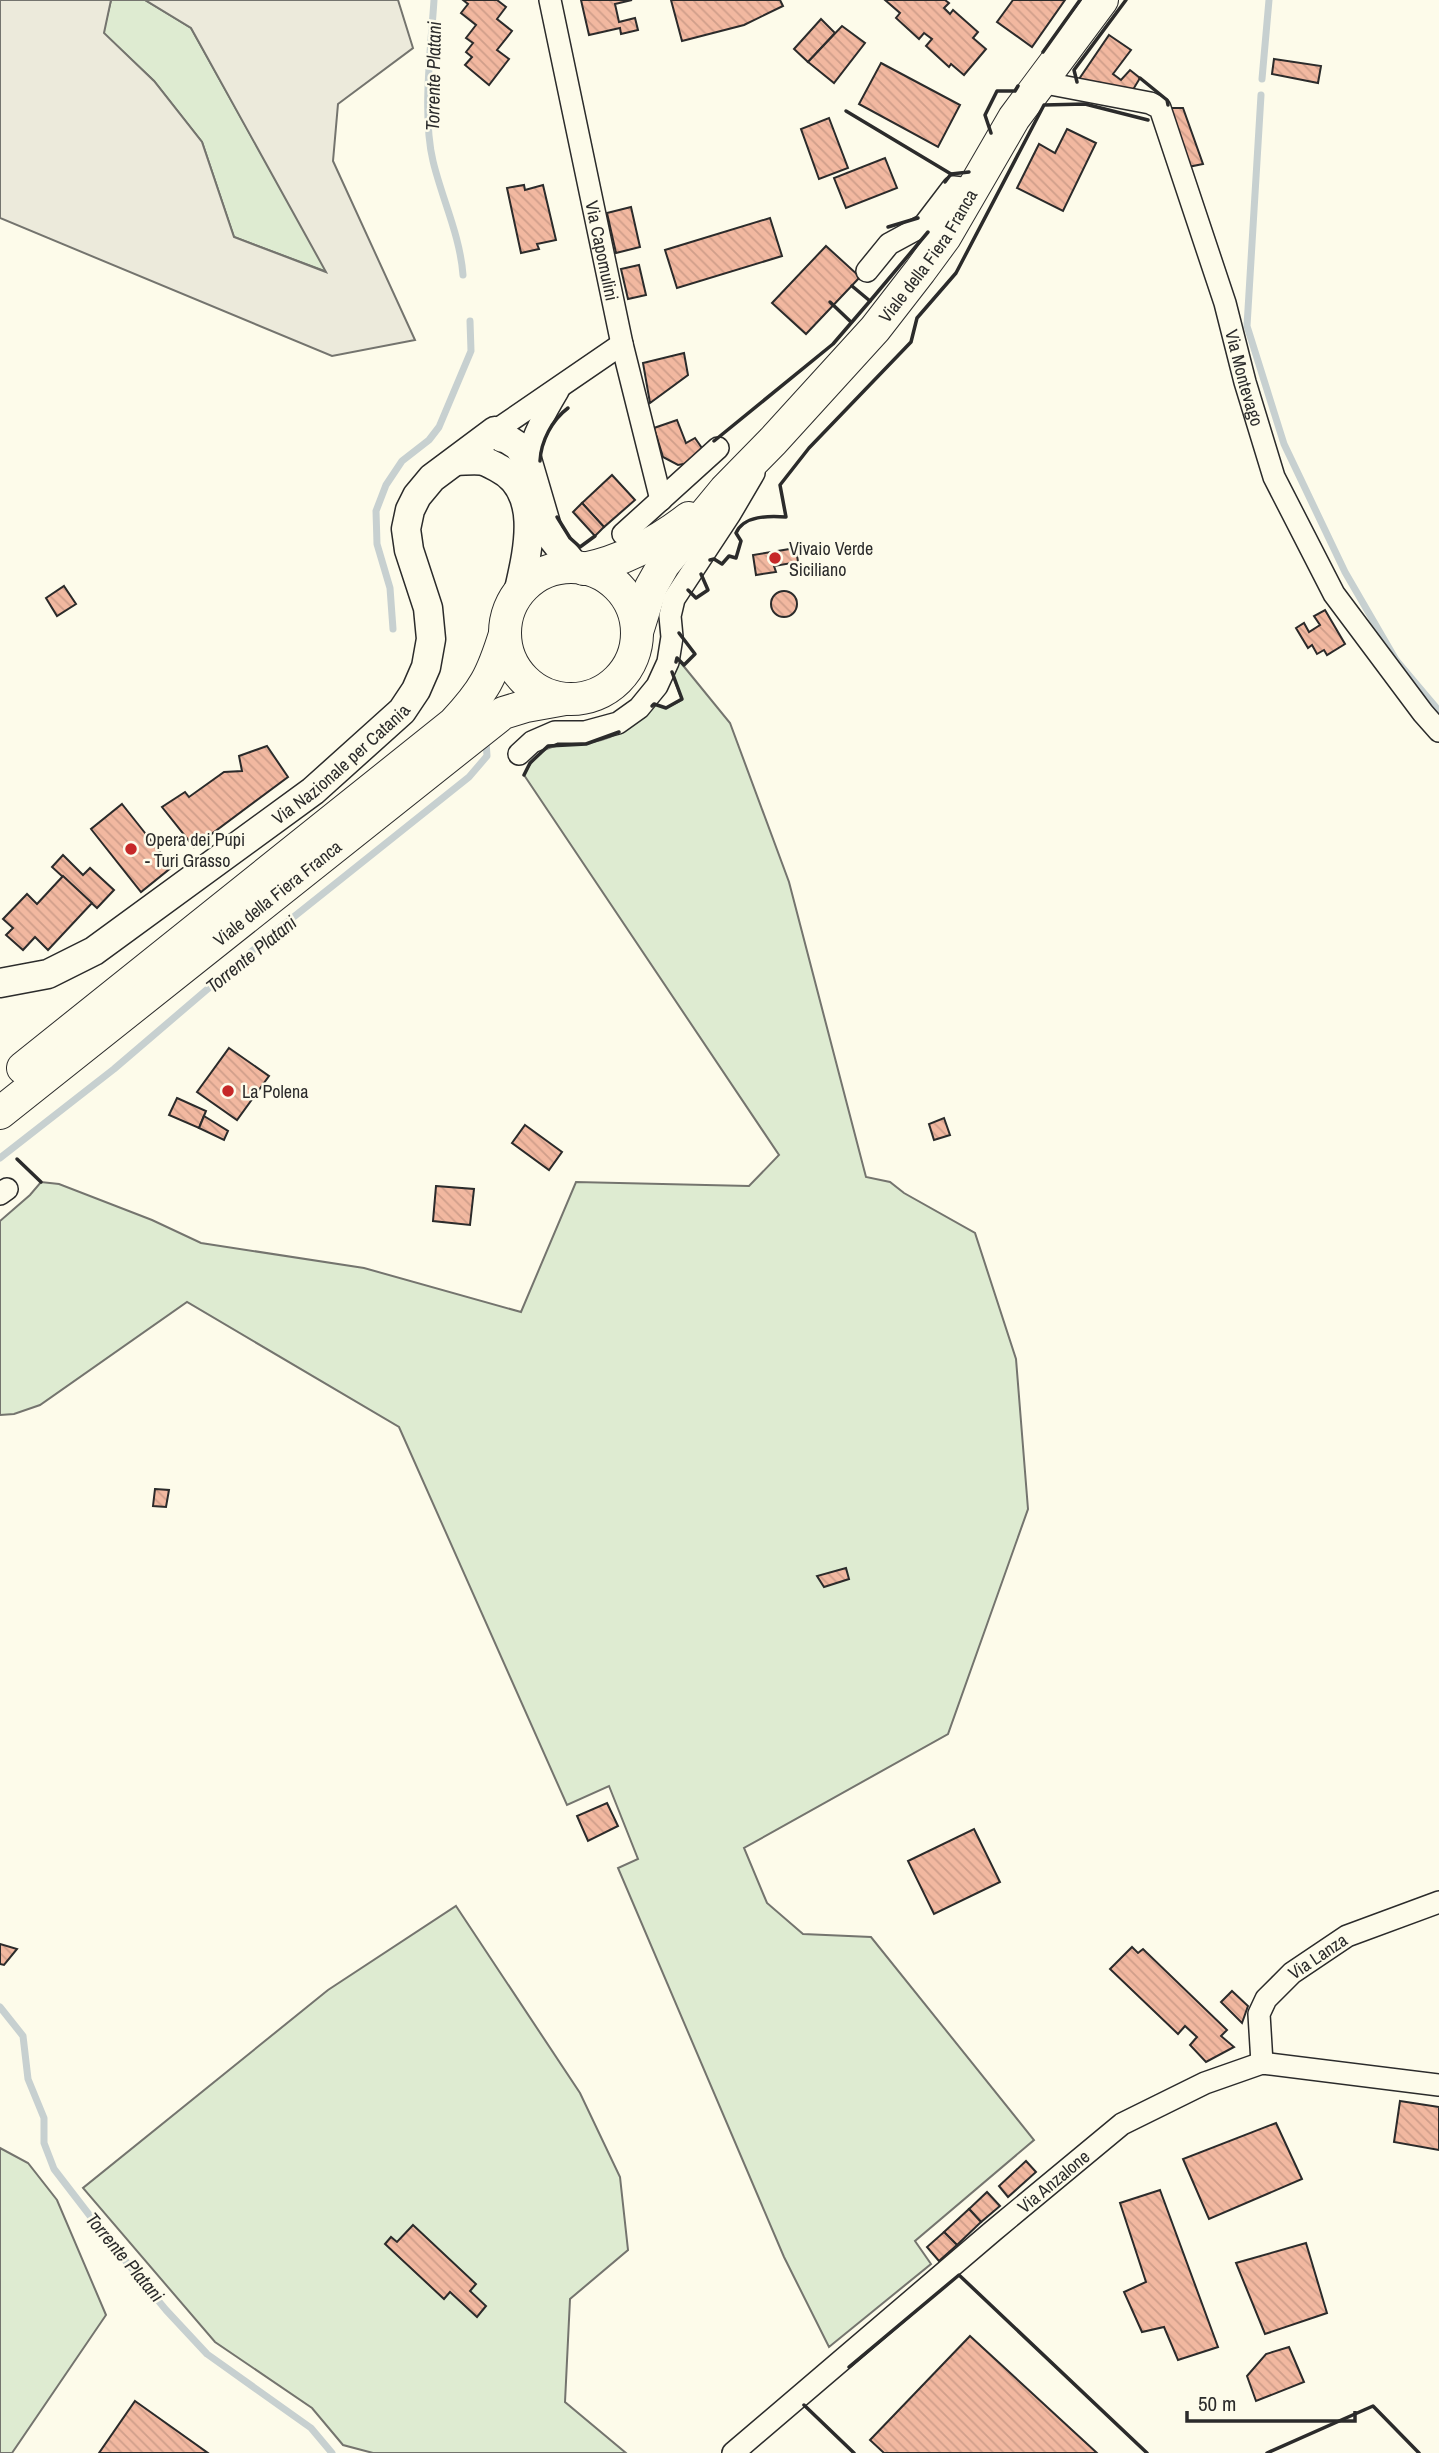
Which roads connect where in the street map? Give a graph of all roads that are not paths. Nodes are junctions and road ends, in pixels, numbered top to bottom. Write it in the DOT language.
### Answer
graph roads {
  1 [pos="550,0"];
  2 [pos="1102,0"];
  3 [pos="1040,82"];
  4 [pos="972,189"];
  5 [pos="867,271"];
  6 [pos="622,344"];
  7 [pos="563,383"];
  8 [pos="495,431"];
  9 [pos="773,441"];
  10 [pos="718,448"];
  11 [pos="456,461"];
  12 [pos="522,470"];
  13 [pos="724,490"];
  14 [pos="661,500"];
  15 [pos="623,534"];
  16 [pos="580,568"];
  17 [pos="518,594"];
  18 [pos="637,632"];
  19 [pos="505,634"];
  20 [pos="565,699"];
  21 [pos="1439,731"];
  22 [pos="519,754"];
  23 [pos="0,983"];
  24 [pos="0,1086"];
  25 [pos="0,1113"];
  26 [pos="1439,1902"];
  27 [pos="1262,2063"];
  28 [pos="1439,2085"];
  29 [pos="733,2453"];
  1 -- 6 [label="street, Via Capomulini"];
  2 -- 3 [label="main road, Viale della Fiera Franca"];
  3 -- 4 [label="main road, Viale della Fiera Franca"];
  3 -- 21 [label="street, Via Montevago"];
  4 -- 5 [label="street"];
  4 -- 9 [label="main road, Viale della Fiera Franca"];
  6 -- 7 [label="street"];
  6 -- 14 [label="street, Via Capomulini"];
  7 -- 8 [label="street"];
  7 -- 12 [label="street"];
  8 -- 11 [label="main road, Via Nazionale per Catania"];
  8 -- 12 [label="main road"];
  9 -- 13 [label="main road, Viale della Fiera Franca"];
  9 -- 22 [label="street"];
  10 -- 14 [label="street"];
  11 -- 12 [label="main road"];
  11 -- 23 [label="main road, Via Nazionale per Catania"];
  12 -- 16 [label="main road"];
  12 -- 17 [label="main road"];
  13 -- 16 [label="main road"];
  13 -- 18 [label="main road"];
  14 -- 15 [label="street"];
  16 -- 17 [label="main road"];
  16 -- 18 [label="main road"];
  17 -- 19 [label="main road"];
  18 -- 20 [label="main road"];
  19 -- 20 [label="main road"];
  19 -- 24 [label="main road, Viale della Fiera Franca"];
  20 -- 25 [label="main road, Viale della Fiera Franca"];
  26 -- 27 [label="street, Via Lanza"];
  27 -- 28 [label="street, Via Anzalone"];
  27 -- 29 [label="street, Via Anzalone"];
}
